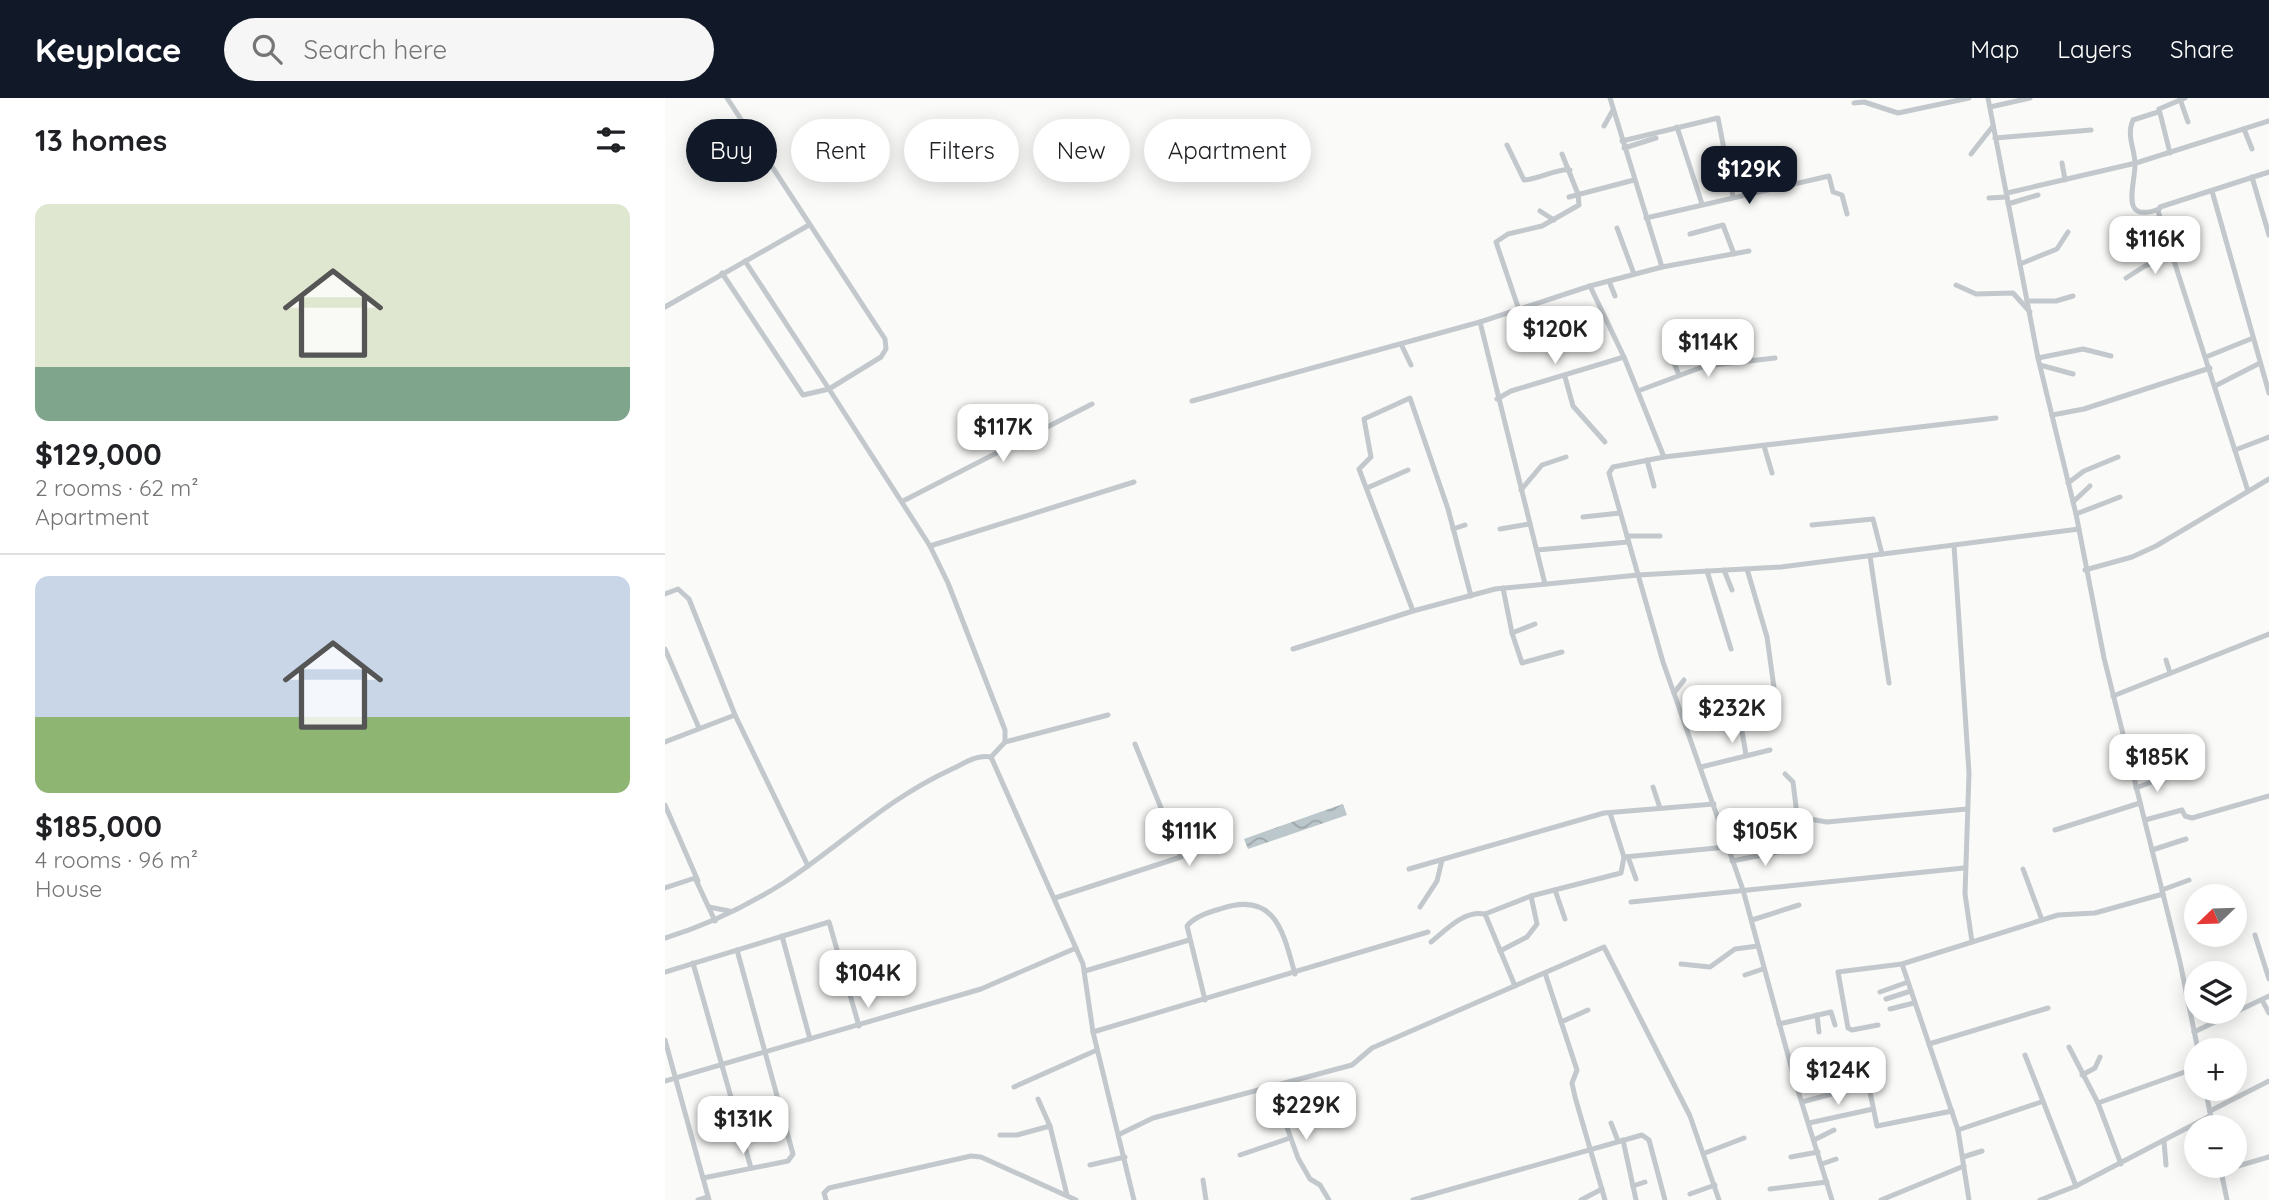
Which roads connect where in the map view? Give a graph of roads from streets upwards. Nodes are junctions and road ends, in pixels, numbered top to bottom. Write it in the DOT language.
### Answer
graph roads {
  1 [pos="727,98"];
  2 [pos="1610,98"];
  3 [pos="1969,98"];
  4 [pos="1988,98"];
  5 [pos="2030,98"];
  6 [pos="2181,99"];
  7 [pos="1854,103"];
  8 [pos="1990,107"];
  9 [pos="1613,110"];
  10 [pos="2158,112"];
  11 [pos="2269,121"];
  12 [pos="2188,122"];
  13 [pos="1604,126"];
  14 [pos="1994,126"];
  15 [pos="1677,127"];
  16 [pos="2091,130"];
  17 [pos="2244,130"];
  18 [pos="1656,138"];
  19 [pos="1995,138"];
  20 [pos="1622,141"];
  21 [pos="1507,145"];
  22 [pos="1624,148"];
  23 [pos="2252,149"];
  24 [pos="2169,153"];
  25 [pos="1562,154"];
  26 [pos="1972,154"];
  27 [pos="2062,163"];
  28 [pos="2136,163"];
  29 [pos="1570,170"];
  30 [pos="2269,172"];
  31 [pos="2252,177"];
  32 [pos="1634,180"];
  33 [pos="2066,180"];
  34 [pos="2212,191"];
  35 [pos="1578,194"];
  36 [pos="2038,195"];
  37 [pos="1733,196"];
  38 [pos="1569,197"];
  39 [pos="1989,198"];
  40 [pos="2007,198"];
  41 [pos="1702,204"];
  42 [pos="2159,209"];
  43 [pos="1540,211"];
  44 [pos="1847,214"];
  45 [pos="1646,218"];
  46 [pos="1554,220"];
  47 [pos="809,225"];
  48 [pos="1617,228"];
  49 [pos="2069,232"];
  50 [pos="1690,234"];
  51 [pos="2269,235"];
  52 [pos="1749,251"];
  53 [pos="1734,254"];
  54 [pos="2173,255"];
  55 [pos="745,261"];
  56 [pos="2020,264"];
  57 [pos="1662,267"];
  58 [pos="722,273"];
  59 [pos="1634,274"];
  60 [pos="2126,278"];
  61 [pos="1609,281"];
  62 [pos="1955,285"];
  63 [pos="1590,286"];
  64 [pos="1615,296"];
  65 [pos="2073,296"];
  66 [pos="2027,301"];
  67 [pos="665,307"];
  68 [pos="1518,310"];
  69 [pos="2030,312"];
  70 [pos="1480,322"];
  71 [pos="2253,338"];
  72 [pos="1401,344"];
  73 [pos="1668,349"];
  74 [pos="2111,356"];
  75 [pos="2206,356"];
  76 [pos="1624,357"];
  77 [pos="1775,358"];
  78 [pos="2039,362"];
  79 [pos="2260,363"];
  80 [pos="1411,365"];
  81 [pos="2210,368"];
  82 [pos="2073,374"];
  83 [pos="1679,375"];
  84 [pos="1565,377"];
  85 [pos="2215,386"];
  86 [pos="829,389"];
  87 [pos="1638,391"];
  88 [pos="2269,393"];
  89 [pos="1497,399"];
  90 [pos="1192,401"];
  91 [pos="1092,404"];
  92 [pos="1579,415"];
  93 [pos="2052,415"];
  94 [pos="1996,418"];
  95 [pos="1581,428"];
  96 [pos="2269,437"];
  97 [pos="1605,442"];
  98 [pos="1764,446"];
  99 [pos="2235,450"];
  100 [pos="1566,457"];
  101 [pos="1664,457"];
  102 [pos="2118,457"];
  103 [pos="1647,460"];
  104 [pos="1408,470"];
  105 [pos="1772,472"];
  106 [pos="2269,479"];
  107 [pos="1134,482"];
  108 [pos="2068,483"];
  109 [pos="1654,486"];
  110 [pos="2090,486"];
  111 [pos="1367,488"];
  112 [pos="1521,490"];
  113 [pos="2248,491"];
  114 [pos="2120,497"];
  115 [pos="903,501"];
  116 [pos="2073,502"];
  117 [pos="1621,513"];
  118 [pos="2076,514"];
  119 [pos="1583,517"];
  120 [pos="1529,524"];
  121 [pos="1812,524"];
  122 [pos="1465,525"];
  123 [pos="1453,529"];
  124 [pos="1500,529"];
  125 [pos="2079,529"];
  126 [pos="1660,536"];
  127 [pos="1628,539"];
  128 [pos="1954,545"];
  129 [pos="930,547"];
  130 [pos="1537,550"];
  131 [pos="1882,554"];
  132 [pos="1870,556"];
  133 [pos="1747,569"];
  134 [pos="1724,570"];
  135 [pos="2085,570"];
  136 [pos="1707,571"];
  137 [pos="1638,575"];
  138 [pos="1545,584"];
  139 [pos="1503,588"];
  140 [pos="1732,590"];
  141 [pos="665,594"];
  142 [pos="1471,596"];
  143 [pos="1413,611"];
  144 [pos="1535,624"];
  145 [pos="1512,633"];
  146 [pos="2269,634"];
  147 [pos="665,649"];
  148 [pos="1293,649"];
  149 [pos="1731,649"];
  150 [pos="1562,652"];
  151 [pos="2166,660"];
  152 [pos="2170,673"];
  153 [pos="1684,680"];
  154 [pos="1889,683"];
  155 [pos="1674,693"];
  156 [pos="2113,696"];
  157 [pos="1776,702"];
  158 [pos="735,715"];
  159 [pos="1108,715"];
  160 [pos="1740,719"];
  161 [pos="699,728"];
  162 [pos="1005,742"];
  163 [pos="2149,742"];
  164 [pos="665,743"];
  165 [pos="1135,744"];
  166 [pos="1770,750"];
  167 [pos="2126,750"];
  168 [pos="1747,755"];
  169 [pos="991,757"];
  170 [pos="1701,767"];
  171 [pos="1785,774"];
  172 [pos="2169,775"];
  173 [pos="1653,788"];
  174 [pos="2136,789"];
  175 [pos="2269,796"];
  176 [pos="2140,803"];
  177 [pos="1714,804"];
  178 [pos="665,805"];
  179 [pos="1660,808"];
  180 [pos="1967,809"];
  181 [pos="1609,813"];
  182 [pos="1797,815"];
  183 [pos="2145,820"];
  184 [pos="2055,830"];
  185 [pos="1722,833"];
  186 [pos="2186,839"];
  187 [pos="1727,847"];
  188 [pos="1792,849"];
  189 [pos="2152,850"];
  190 [pos="1626,857"];
  191 [pos="1442,859"];
  192 [pos="1732,861"];
  193 [pos="808,866"];
  194 [pos="1964,868"];
  195 [pos="1409,869"];
  196 [pos="2023,869"];
  197 [pos="1636,879"];
  198 [pos="2189,880"];
  199 [pos="698,881"];
  200 [pos="665,888"];
  201 [pos="1555,890"];
  202 [pos="1744,890"];
  203 [pos="2162,892"];
  204 [pos="1531,896"];
  205 [pos="1055,898"];
  206 [pos="1631,902"];
  207 [pos="1799,905"];
  208 [pos="709,906"];
  209 [pos="1420,907"];
  210 [pos="732,911"];
  211 [pos="1485,914"];
  212 [pos="1565,919"];
  213 [pos="1752,920"];
  214 [pos="2042,920"];
  215 [pos="715,921"];
  216 [pos="1428,932"];
  217 [pos="2255,935"];
  218 [pos="782,936"];
  219 [pos="665,938"];
  220 [pos="1189,940"];
  221 [pos="1431,942"];
  222 [pos="1972,942"];
  223 [pos="1758,946"];
  224 [pos="1076,948"];
  225 [pos="737,950"];
  226 [pos="1500,951"];
  227 [pos="2266,959"];
  228 [pos="693,963"];
  229 [pos="1681,964"];
  230 [pos="1902,964"];
  231 [pos="1763,969"];
  232 [pos="1085,971"];
  233 [pos="665,972"];
  234 [pos="1545,973"];
  235 [pos="1295,974"];
  236 [pos="1745,975"];
  237 [pos="2269,979"];
  238 [pos="1908,982"];
  239 [pos="1515,986"];
  240 [pos="1911,991"];
  241 [pos="1880,992"];
  242 [pos="2269,996"];
  243 [pos="1886,999"];
  244 [pos="1205,1000"];
  245 [pos="2262,1000"];
  246 [pos="1914,1003"];
  247 [pos="2047,1008"];
  248 [pos="1890,1009"];
  249 [pos="1588,1010"];
  250 [pos="2269,1013"];
  251 [pos="1817,1015"];
  252 [pos="1561,1022"];
  253 [pos="1779,1024"];
  254 [pos="1835,1025"];
  255 [pos="1878,1025"];
  256 [pos="859,1026"];
  257 [pos="2195,1031"];
  258 [pos="1093,1032"];
  259 [pos="1819,1032"];
  260 [pos="2196,1038"];
  261 [pos="810,1039"];
  262 [pos="665,1040"];
  263 [pos="1929,1044"];
  264 [pos="2069,1047"];
  265 [pos="1097,1050"];
  266 [pos="766,1052"];
  267 [pos="2025,1055"];
  268 [pos="2100,1057"];
  269 [pos="1835,1059"];
  270 [pos="721,1064"];
  271 [pos="1865,1068"];
  272 [pos="1792,1070"];
  273 [pos="2184,1072"];
  274 [pos="2083,1075"];
  275 [pos="676,1077"];
  276 [pos="665,1081"];
  277 [pos="2269,1081"];
  278 [pos="1868,1084"];
  279 [pos="1014,1087"];
  280 [pos="1273,1088"];
  281 [pos="1038,1099"];
  282 [pos="1802,1101"];
  283 [pos="2208,1101"];
  284 [pos="2041,1102"];
  285 [pos="2098,1103"];
  286 [pos="1873,1109"];
  287 [pos="1952,1111"];
  288 [pos="2210,1113"];
  289 [pos="1611,1122"];
  290 [pos="1809,1123"];
  291 [pos="1050,1126"];
  292 [pos="1834,1130"];
  293 [pos="1958,1130"];
  294 [pos="1119,1134"];
  295 [pos="1000,1135"];
  296 [pos="1290,1138"];
  297 [pos="1744,1138"];
  298 [pos="1814,1140"];
  299 [pos="2164,1140"];
  300 [pos="1621,1141"];
  301 [pos="1591,1149"];
  302 [pos="1982,1151"];
  303 [pos="1818,1152"];
  304 [pos="1706,1153"];
  305 [pos="1240,1155"];
  306 [pos="1125,1157"];
  307 [pos="1791,1157"];
  308 [pos="1963,1157"];
  309 [pos="2269,1157"];
  310 [pos="1836,1159"];
  311 [pos="2247,1162"];
  312 [pos="1822,1164"];
  313 [pos="2121,1164"];
  314 [pos="1090,1165"];
  315 [pos="2167,1165"];
  316 [pos="1964,1166"];
  317 [pos="751,1168"];
  318 [pos="703,1178"];
  319 [pos="2223,1178"];
  320 [pos="1203,1180"];
  321 [pos="1645,1182"];
  322 [pos="1827,1182"];
  323 [pos="1715,1185"];
  324 [pos="1633,1186"];
  325 [pos="2076,1186"];
  326 [pos="1602,1189"];
  327 [pos="1770,1189"];
  328 [pos="2066,1190"];
  329 [pos="1690,1194"];
  330 [pos="1067,1195"];
  331 [pos="709,1198"];
  332 [pos="698,1200"];
  333 [pos="826,1200"];
  334 [pos="1076,1200"];
  335 [pos="1134,1200"];
  336 [pos="1206,1200"];
  337 [pos="1329,1200"];
  338 [pos="1413,1200"];
  339 [pos="1581,1200"];
  340 [pos="1605,1200"];
  341 [pos="1636,1200"];
  342 [pos="1665,1200"];
  343 [pos="1719,1200"];
  344 [pos="1832,1200"];
  345 [pos="1881,1200"];
  346 [pos="1969,1200"];
  347 [pos="2041,1200"];
  348 [pos="2070,1200"];
  349 [pos="2227,1200"];
  1 -- 47 [label="street"];
  2 -- 9 [label="street"];
  3 -- 7 [label="street"];
  4 -- 8 [label="street"];
  5 -- 8 [label="street"];
  6 -- 10 [label="street"];
  6 -- 12 [label="street"];
  8 -- 14 [label="street"];
  9 -- 13 [label="street"];
  9 -- 20 [label="street"];
  10 -- 24 [label="street"];
  10 -- 28 [label="street"];
  11 -- 17 [label="street"];
  14 -- 19 [label="street"];
  14 -- 26 [label="street"];
  15 -- 20 [label="street"];
  15 -- 37 [label="street"];
  15 -- 41 [label="street"];
  16 -- 19 [label="street"];
  17 -- 23 [label="street"];
  17 -- 24 [label="street"];
  18 -- 22 [label="street"];
  19 -- 40 [label="street"];
  20 -- 22 [label="street"];
  21 -- 29 [label="street"];
  22 -- 32 [label="street"];
  24 -- 28 [label="street"];
  25 -- 29 [label="street"];
  27 -- 33 [label="street"];
  28 -- 33 [label="street"];
  28 -- 42 [label="street"];
  29 -- 35 [label="street"];
  30 -- 31 [label="street"];
  31 -- 34 [label="street"];
  31 -- 51 [label="street"];
  32 -- 35 [label="street"];
  32 -- 45 [label="street"];
  33 -- 40 [label="street"];
  34 -- 42 [label="street"];
  34 -- 71 [label="street"];
  35 -- 38 [label="street"];
  35 -- 46 [label="street"];
  36 -- 40 [label="street"];
  37 -- 41 [label="street"];
  37 -- 44 [label="street"];
  39 -- 40 [label="street"];
  40 -- 56 [label="street"];
  41 -- 45 [label="street"];
  42 -- 54 [label="street"];
  43 -- 46 [label="street"];
  45 -- 57 [label="street"];
  46 -- 68 [label="street"];
  47 -- 55 [label="street"];
  47 -- 86 [label="street"];
  48 -- 59 [label="street"];
  49 -- 56 [label="street"];
  50 -- 53 [label="street"];
  52 -- 53 [label="street"];
  53 -- 57 [label="street"];
  54 -- 60 [label="street"];
  54 -- 75 [label="street"];
  55 -- 58 [label="street"];
  55 -- 86 [label="street"];
  56 -- 66 [label="street"];
  57 -- 59 [label="street"];
  58 -- 67 [label="street"];
  58 -- 86 [label="street"];
  59 -- 61 [label="street"];
  61 -- 63 [label="street"];
  61 -- 64 [label="street"];
  62 -- 69 [label="street"];
  63 -- 68 [label="street"];
  63 -- 76 [label="street"];
  65 -- 66 [label="street"];
  66 -- 69 [label="street"];
  68 -- 70 [label="street"];
  69 -- 78 [label="street"];
  70 -- 72 [label="street"];
  70 -- 89 [label="street"];
  71 -- 75 [label="street"];
  71 -- 79 [label="street"];
  72 -- 80 [label="street"];
  72 -- 90 [label="street"];
  73 -- 83 [label="street"];
  74 -- 78 [label="street"];
  75 -- 81 [label="street"];
  76 -- 84 [label="street"];
  76 -- 87 [label="street"];
  77 -- 83 [label="street"];
  78 -- 82 [label="street"];
  78 -- 93 [label="street"];
  79 -- 85 [label="street"];
  79 -- 88 [label="street"];
  81 -- 85 [label="street"];
  81 -- 93 [label="street"];
  83 -- 87 [label="street"];
  84 -- 89 [label="street"];
  84 -- 92 [label="street"];
  85 -- 99 [label="street"];
  86 -- 115 [label="street"];
  87 -- 101 [label="street"];
  89 -- 112 [label="street"];
  91 -- 115 [label="street"];
  92 -- 95 [label="street"];
  92 -- 97 [label="street"];
  93 -- 108 [label="street"];
  94 -- 98 [label="street"];
  96 -- 99 [label="street"];
  98 -- 101 [label="street"];
  98 -- 105 [label="street"];
  99 -- 113 [label="street"];
  100 -- 112 [label="street"];
  101 -- 103 [label="street"];
  102 -- 108 [label="street"];
  103 -- 109 [label="street"];
  103 -- 117 [label="street"];
  104 -- 111 [label="street"];
  106 -- 113 [label="street"];
  107 -- 129 [label="street"];
  108 -- 116 [label="street"];
  110 -- 116 [label="street"];
  111 -- 123 [label="street"];
  111 -- 143 [label="street"];
  112 -- 120 [label="street"];
  113 -- 135 [label="street"];
  114 -- 118 [label="street"];
  115 -- 129 [label="street"];
  116 -- 118 [label="street"];
  117 -- 119 [label="street"];
  117 -- 127 [label="street"];
  118 -- 125 [label="street"];
  120 -- 124 [label="street"];
  120 -- 130 [label="street"];
  121 -- 131 [label="street"];
  122 -- 123 [label="street"];
  123 -- 142 [label="street"];
  125 -- 128 [label="street"];
  125 -- 135 [label="street"];
  126 -- 127 [label="street"];
  127 -- 130 [label="street"];
  127 -- 137 [label="street"];
  128 -- 131 [label="street"];
  128 -- 180 [label="street"];
  129 -- 162 [label="street"];
  130 -- 138 [label="street"];
  131 -- 132 [label="street"];
  132 -- 133 [label="street"];
  132 -- 154 [label="street"];
  133 -- 134 [label="street"];
  133 -- 157 [label="street"];
  134 -- 136 [label="street"];
  134 -- 140 [label="street"];
  135 -- 156 [label="street"];
  136 -- 137 [label="street"];
  136 -- 149 [label="street"];
  137 -- 138 [label="street"];
  137 -- 155 [label="street"];
  138 -- 139 [label="street"];
  139 -- 142 [label="street"];
  139 -- 145 [label="street"];
  141 -- 158 [label="street"];
  142 -- 143 [label="street"];
  143 -- 148 [label="street"];
  144 -- 145 [label="street"];
  145 -- 150 [label="street"];
  146 -- 152 [label="street"];
  147 -- 161 [label="street"];
  151 -- 152 [label="street"];
  152 -- 156 [label="street"];
  153 -- 155 [label="street"];
  155 -- 170 [label="street"];
  156 -- 167 [label="street"];
  158 -- 161 [label="street"];
  158 -- 193 [label="street"];
  159 -- 162 [label="street"];
  160 -- 168 [label="street"];
  161 -- 164 [label="street"];
  162 -- 169 [label="street"];
  163 -- 167 [label="street"];
  165 -- 205 [label="street"];
  166 -- 168 [label="street"];
  167 -- 174 [label="street"];
  168 -- 170 [label="street"];
  169 -- 193 [label="street"];
  169 -- 205 [label="street"];
  170 -- 177 [label="street"];
  171 -- 182 [label="street"];
  172 -- 174 [label="street"];
  173 -- 179 [label="street"];
  174 -- 176 [label="street"];
  175 -- 183 [label="street"];
  176 -- 183 [label="street"];
  176 -- 184 [label="street"];
  177 -- 179 [label="street"];
  177 -- 185 [label="street"];
  178 -- 199 [label="street"];
  179 -- 181 [label="street"];
  180 -- 182 [label="street"];
  180 -- 194 [label="street"];
  181 -- 190 [label="street"];
  181 -- 191 [label="street"];
  182 -- 185 [label="street"];
  183 -- 189 [label="street"];
  185 -- 187 [label="street"];
  186 -- 189 [label="street"];
  187 -- 190 [label="street"];
  187 -- 192 [label="street"];
  188 -- 192 [label="street"];
  189 -- 203 [label="street"];
  190 -- 197 [label="street"];
  190 -- 201 [label="street"];
  191 -- 195 [label="street"];
  191 -- 209 [label="street"];
  192 -- 202 [label="street"];
  193 -- 210 [label="street"];
  194 -- 202 [label="street"];
  194 -- 222 [label="street"];
  196 -- 214 [label="street"];
  198 -- 203 [label="street"];
  199 -- 200 [label="street"];
  199 -- 208 [label="street"];
  201 -- 204 [label="street"];
  201 -- 212 [label="street"];
  202 -- 206 [label="street"];
  202 -- 213 [label="street"];
  203 -- 214 [label="street"];
  203 -- 257 [label="street"];
  204 -- 211 [label="street"];
  204 -- 226 [label="street"];
  205 -- 224 [label="street"];
  207 -- 213 [label="street"];
  208 -- 210 [label="street"];
  208 -- 215 [label="street"];
  210 -- 215 [label="street"];
  211 -- 221 [label="street"];
  211 -- 226 [label="street"];
  213 -- 223 [label="street"];
  214 -- 222 [label="street"];
  215 -- 219 [label="street"];
  216 -- 235 [label="street"];
  217 -- 227 [label="street"];
  218 -- 225 [label="street"];
  218 -- 256 [label="street"];
  218 -- 261 [label="street"];
  220 -- 232 [label="street"];
  220 -- 235 [label="street"];
  220 -- 244 [label="street"];
  222 -- 230 [label="street"];
  223 -- 229 [label="street"];
  223 -- 231 [label="street"];
  224 -- 232 [label="street"];
  224 -- 256 [label="street"];
  225 -- 228 [label="street"];
  225 -- 266 [label="street"];
  226 -- 239 [label="street"];
  227 -- 237 [label="street"];
  228 -- 233 [label="street"];
  228 -- 270 [label="street"];
  230 -- 238 [label="street"];
  230 -- 255 [label="street"];
  231 -- 236 [label="street"];
  231 -- 253 [label="street"];
  232 -- 258 [label="street"];
  234 -- 239 [label="street"];
  234 -- 252 [label="street"];
  234 -- 304 [label="street"];
  235 -- 244 [label="street"];
  238 -- 240 [label="street"];
  238 -- 241 [label="street"];
  239 -- 280 [label="street"];
  240 -- 243 [label="street"];
  240 -- 246 [label="street"];
  242 -- 245 [label="street"];
  244 -- 258 [label="street"];
  245 -- 250 [label="street"];
  245 -- 257 [label="street"];
  246 -- 248 [label="street"];
  246 -- 263 [label="street"];
  247 -- 263 [label="street"];
  249 -- 252 [label="street"];
  251 -- 253 [label="street"];
  251 -- 254 [label="street"];
  251 -- 259 [label="street"];
  252 -- 301 [label="street"];
  253 -- 272 [label="street"];
  256 -- 261 [label="street"];
  257 -- 260 [label="street"];
  258 -- 265 [label="street"];
  261 -- 266 [label="street"];
  262 -- 275 [label="street"];
  263 -- 287 [label="street"];
  264 -- 274 [label="street"];
  265 -- 279 [label="street"];
  265 -- 294 [label="street"];
  266 -- 270 [label="street"];
  266 -- 317 [label="street"];
  267 -- 284 [label="street"];
  268 -- 274 [label="street"];
  269 -- 272 [label="street"];
  270 -- 275 [label="street"];
  270 -- 317 [label="street"];
  271 -- 278 [label="street"];
  272 -- 282 [label="street"];
  273 -- 285 [label="street"];
  274 -- 285 [label="street"];
  275 -- 276 [label="street"];
  275 -- 318 [label="street"];
  277 -- 288 [label="street"];
  278 -- 282 [label="street"];
  278 -- 286 [label="street"];
  280 -- 294 [label="street"];
  280 -- 296 [label="street"];
  281 -- 291 [label="street"];
  282 -- 290 [label="street"];
  283 -- 288 [label="street"];
  284 -- 293 [label="street"];
  284 -- 325 [label="street"];
  285 -- 313 [label="street"];
  286 -- 287 [label="street"];
  286 -- 290 [label="street"];
  287 -- 293 [label="street"];
  288 -- 299 [label="street"];
  289 -- 300 [label="street"];
  290 -- 298 [label="street"];
  291 -- 295 [label="street"];
  291 -- 330 [label="street"];
  292 -- 298 [label="street"];
  293 -- 308 [label="street"];
  294 -- 306 [label="street"];
  296 -- 305 [label="street"];
  296 -- 337 [label="street"];
  297 -- 304 [label="street"];
  298 -- 303 [label="street"];
  299 -- 313 [label="street"];
  299 -- 315 [label="street"];
  300 -- 301 [label="street"];
  300 -- 324 [label="street"];
  300 -- 342 [label="street"];
  301 -- 326 [label="street"];
  301 -- 338 [label="street"];
  302 -- 308 [label="street"];
  303 -- 307 [label="street"];
  303 -- 312 [label="street"];
  304 -- 323 [label="street"];
  306 -- 314 [label="street"];
  306 -- 335 [label="street"];
  308 -- 316 [label="street"];
  309 -- 311 [label="street"];
  310 -- 312 [label="street"];
  312 -- 322 [label="street"];
  313 -- 325 [label="street"];
  316 -- 345 [label="street"];
  316 -- 346 [label="street"];
  317 -- 318 [label="street"];
  318 -- 331 [label="street"];
  319 -- 349 [label="street"];
  320 -- 336 [label="street"];
  321 -- 324 [label="street"];
  322 -- 327 [label="street"];
  322 -- 344 [label="street"];
  323 -- 329 [label="street"];
  323 -- 343 [label="street"];
  324 -- 341 [label="street"];
  325 -- 328 [label="street"];
  326 -- 339 [label="street"];
  326 -- 340 [label="street"];
  328 -- 347 [label="street"];
  328 -- 348 [label="street"];
  330 -- 333 [label="street"];
  330 -- 334 [label="street"];
  331 -- 332 [label="street"];
}
